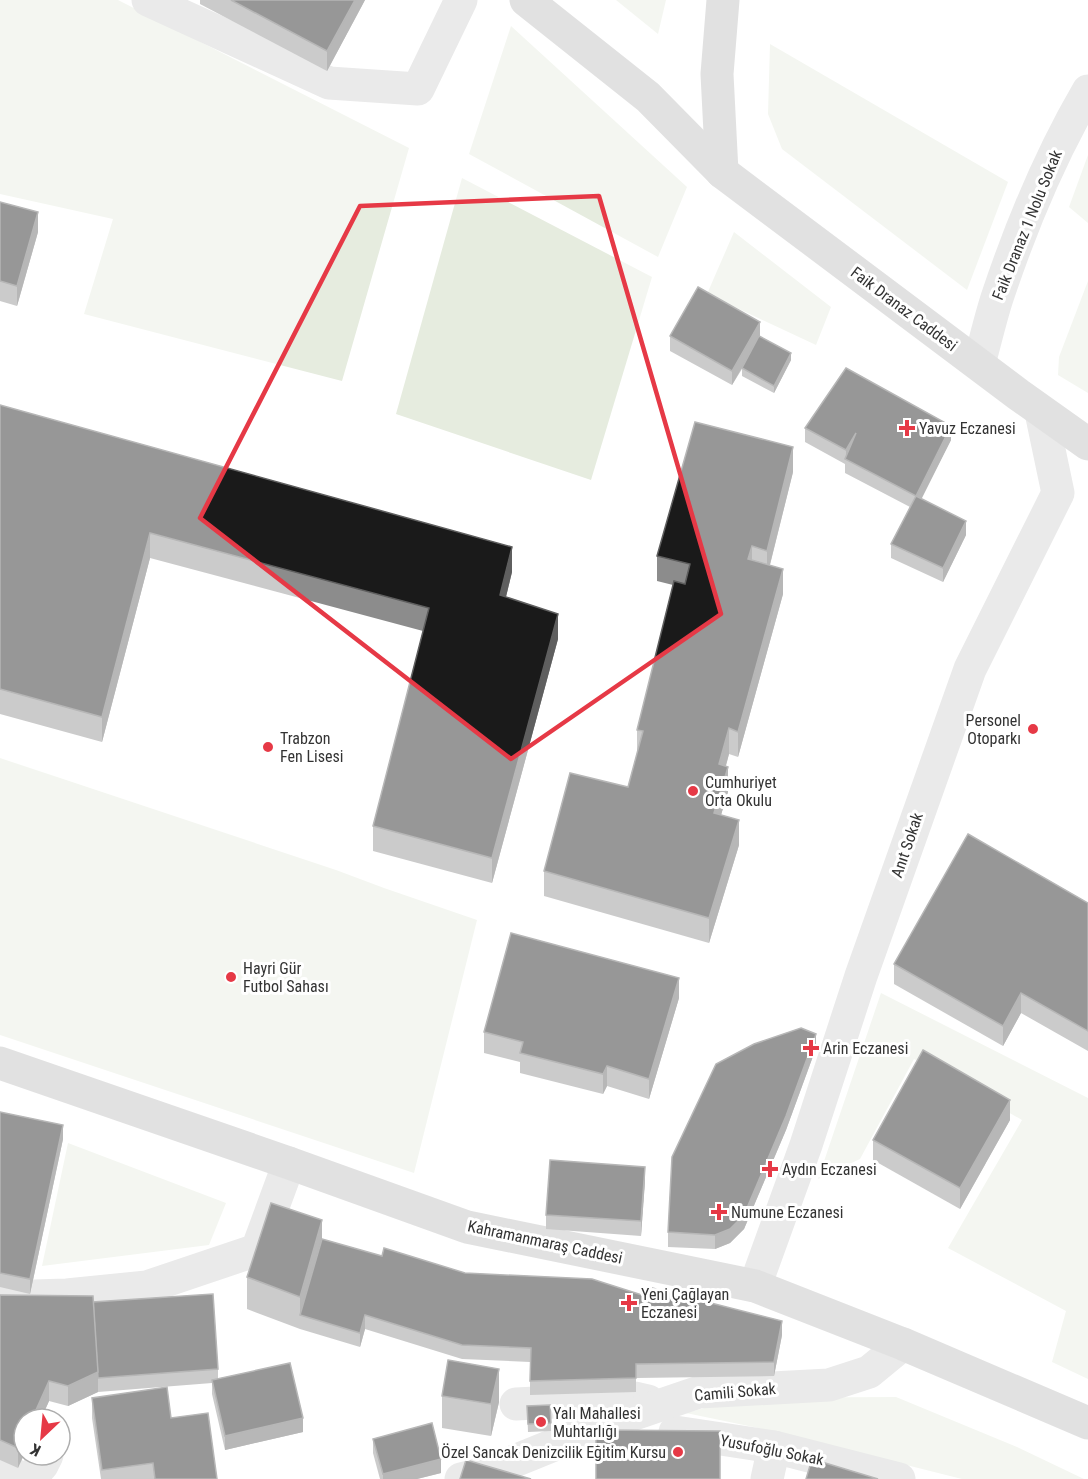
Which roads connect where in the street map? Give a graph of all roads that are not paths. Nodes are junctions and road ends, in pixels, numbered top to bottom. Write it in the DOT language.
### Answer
graph roads {
  1 [pos="148,0"];
  2 [pos="461,0"];
  3 [pos="526,0"];
  4 [pos="723,0"];
  5 [pos="1088,91"];
  6 [pos="722,172"];
  7 [pos="979,364"];
  8 [pos="1041,412"];
  9 [pos="1088,444"];
  10 [pos="0,1063"];
  11 [pos="289,1162"];
  12 [pos="755,1286"];
  13 [pos="0,1297"];
  14 [pos="903,1344"];
  15 [pos="516,1404"];
  16 [pos="664,1404"];
  17 [pos="608,1423"];
  18 [pos="1088,1424"];
  19 [pos="774,1447"];
  20 [pos="40,1467"];
  21 [pos="0,1470"];
  22 [pos="28,1479"];
  23 [pos="461,1479"];
  24 [pos="767,1479"];
  25 [pos="899,1479"];
  1 -- 2 [label="street"];
  3 -- 6 [label="street, Faik Dranaz Caddesi"];
  4 -- 6 [label="street"];
  5 -- 7 [label="street, Faik Dranaz 1 Nolu Sokak"];
  6 -- 7 [label="street, Faik Dranaz Caddesi"];
  7 -- 8 [label="street, Faik Dranaz Caddesi"];
  8 -- 9 [label="street, Faik Dranaz Caddesi"];
  8 -- 12 [label="street, Anıt Sokak"];
  10 -- 11 [label="street, Kahramanmaraş Caddesi"];
  11 -- 12 [label="street, Kahramanmaraş Caddesi"];
  11 -- 13 [label="street"];
  12 -- 14 [label="street, Kahramanmaraş Caddesi"];
  14 -- 16 [label="street, Camili Sokak"];
  14 -- 18 [label="street, Kahramanmaraş Caddesi"];
  15 -- 16 [label="street"];
  16 -- 17 [label="street, Camili Sokak"];
  17 -- 19 [label="street, Yusufoğlu Sokak"];
  17 -- 23 [label="street, Camili Sokak"];
  19 -- 24 [label="street"];
  19 -- 25 [label="street, Yusufoğlu Sokak"];
  20 -- 22 [label="street"];
  21 -- 22 [label="street"];
}
